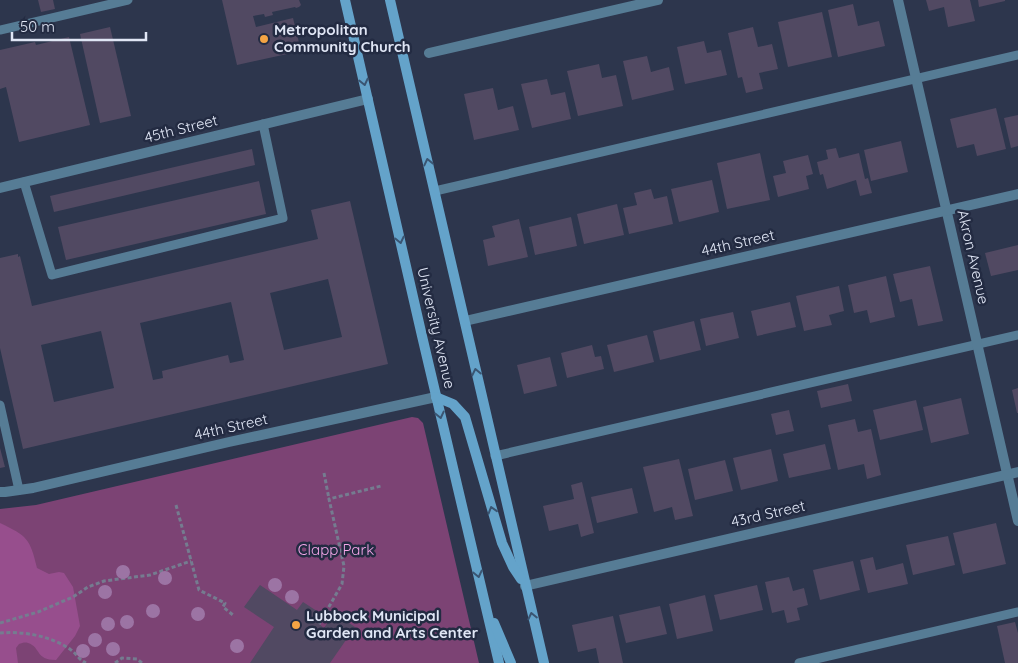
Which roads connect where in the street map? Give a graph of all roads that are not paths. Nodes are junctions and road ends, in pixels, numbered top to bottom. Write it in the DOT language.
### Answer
graph roads {
  1 [pos="128,0"];
  2 [pos="345,0"];
  3 [pos="390,0"];
  4 [pos="658,0"];
  5 [pos="898,0"];
  6 [pos="0,30"];
  7 [pos="429,53"];
  8 [pos="1018,55"];
  9 [pos="916,79"];
  10 [pos="368,99"];
  11 [pos="263,124"];
  12 [pos="24,182"];
  13 [pos="0,188"];
  14 [pos="434,191"];
  15 [pos="1018,194"];
  16 [pos="947,210"];
  17 [pos="465,321"];
  18 [pos="1018,334"];
  19 [pos="978,344"];
  20 [pos="436,397"];
  21 [pos="0,405"];
  22 [pos="495,456"];
  23 [pos="1018,472"];
  24 [pos="1007,475"];
  25 [pos="20,490"];
  26 [pos="0,492"];
  27 [pos="1018,521"];
  28 [pos="525,586"];
  29 [pos="484,596"];
  30 [pos="1018,612"];
  31 [pos="499,663"];
  32 [pos="511,663"];
  33 [pos="544,663"];
  34 [pos="799,663"];
  1 -- 6 [label="lane"];
  2 -- 10 [label="main road, University Avenue, one-way"];
  14 -- 3 [label="main road, University Avenue, one-way"];
  4 -- 7 [label="street"];
  5 -- 9 [label="street, Akron Avenue"];
  8 -- 9 [label="lane"];
  9 -- 14 [label="lane"];
  9 -- 16 [label="street, Akron Avenue"];
  10 -- 11 [label="street, 45th Street"];
  10 -- 20 [label="main road, University Avenue, one-way"];
  11 -- 12 [label="street, 45th Street"];
  11 -- 12 [label="lane"];
  12 -- 13 [label="street, 45th Street"];
  14 -- 17 [label="main road, University Avenue"];
  15 -- 16 [label="street, 44th Street"];
  16 -- 17 [label="street, 44th Street"];
  16 -- 19 [label="street, Akron Avenue"];
  22 -- 17 [label="main road, University Avenue, one-way"];
  18 -- 19 [label="lane"];
  19 -- 22 [label="lane"];
  19 -- 24 [label="street, Akron Avenue"];
  20 -- 25 [label="street, 44th Street"];
  28 -- 20 [label="main road, one-way"];
  20 -- 29 [label="main road, University Avenue, one-way"];
  21 -- 25 [label="lane"];
  22 -- 28 [label="main road, University Avenue"];
  23 -- 24 [label="street, 43rd Street"];
  24 -- 27 [label="street, Akron Avenue"];
  24 -- 28 [label="street, 43rd Street"];
  25 -- 26 [label="street, 44th Street"];
  33 -- 28 [label="main road, University Avenue, one-way"];
  29 -- 31 [label="main road, University Avenue"];
  29 -- 32 [label="main road"];
  30 -- 34 [label="lane"];
}
